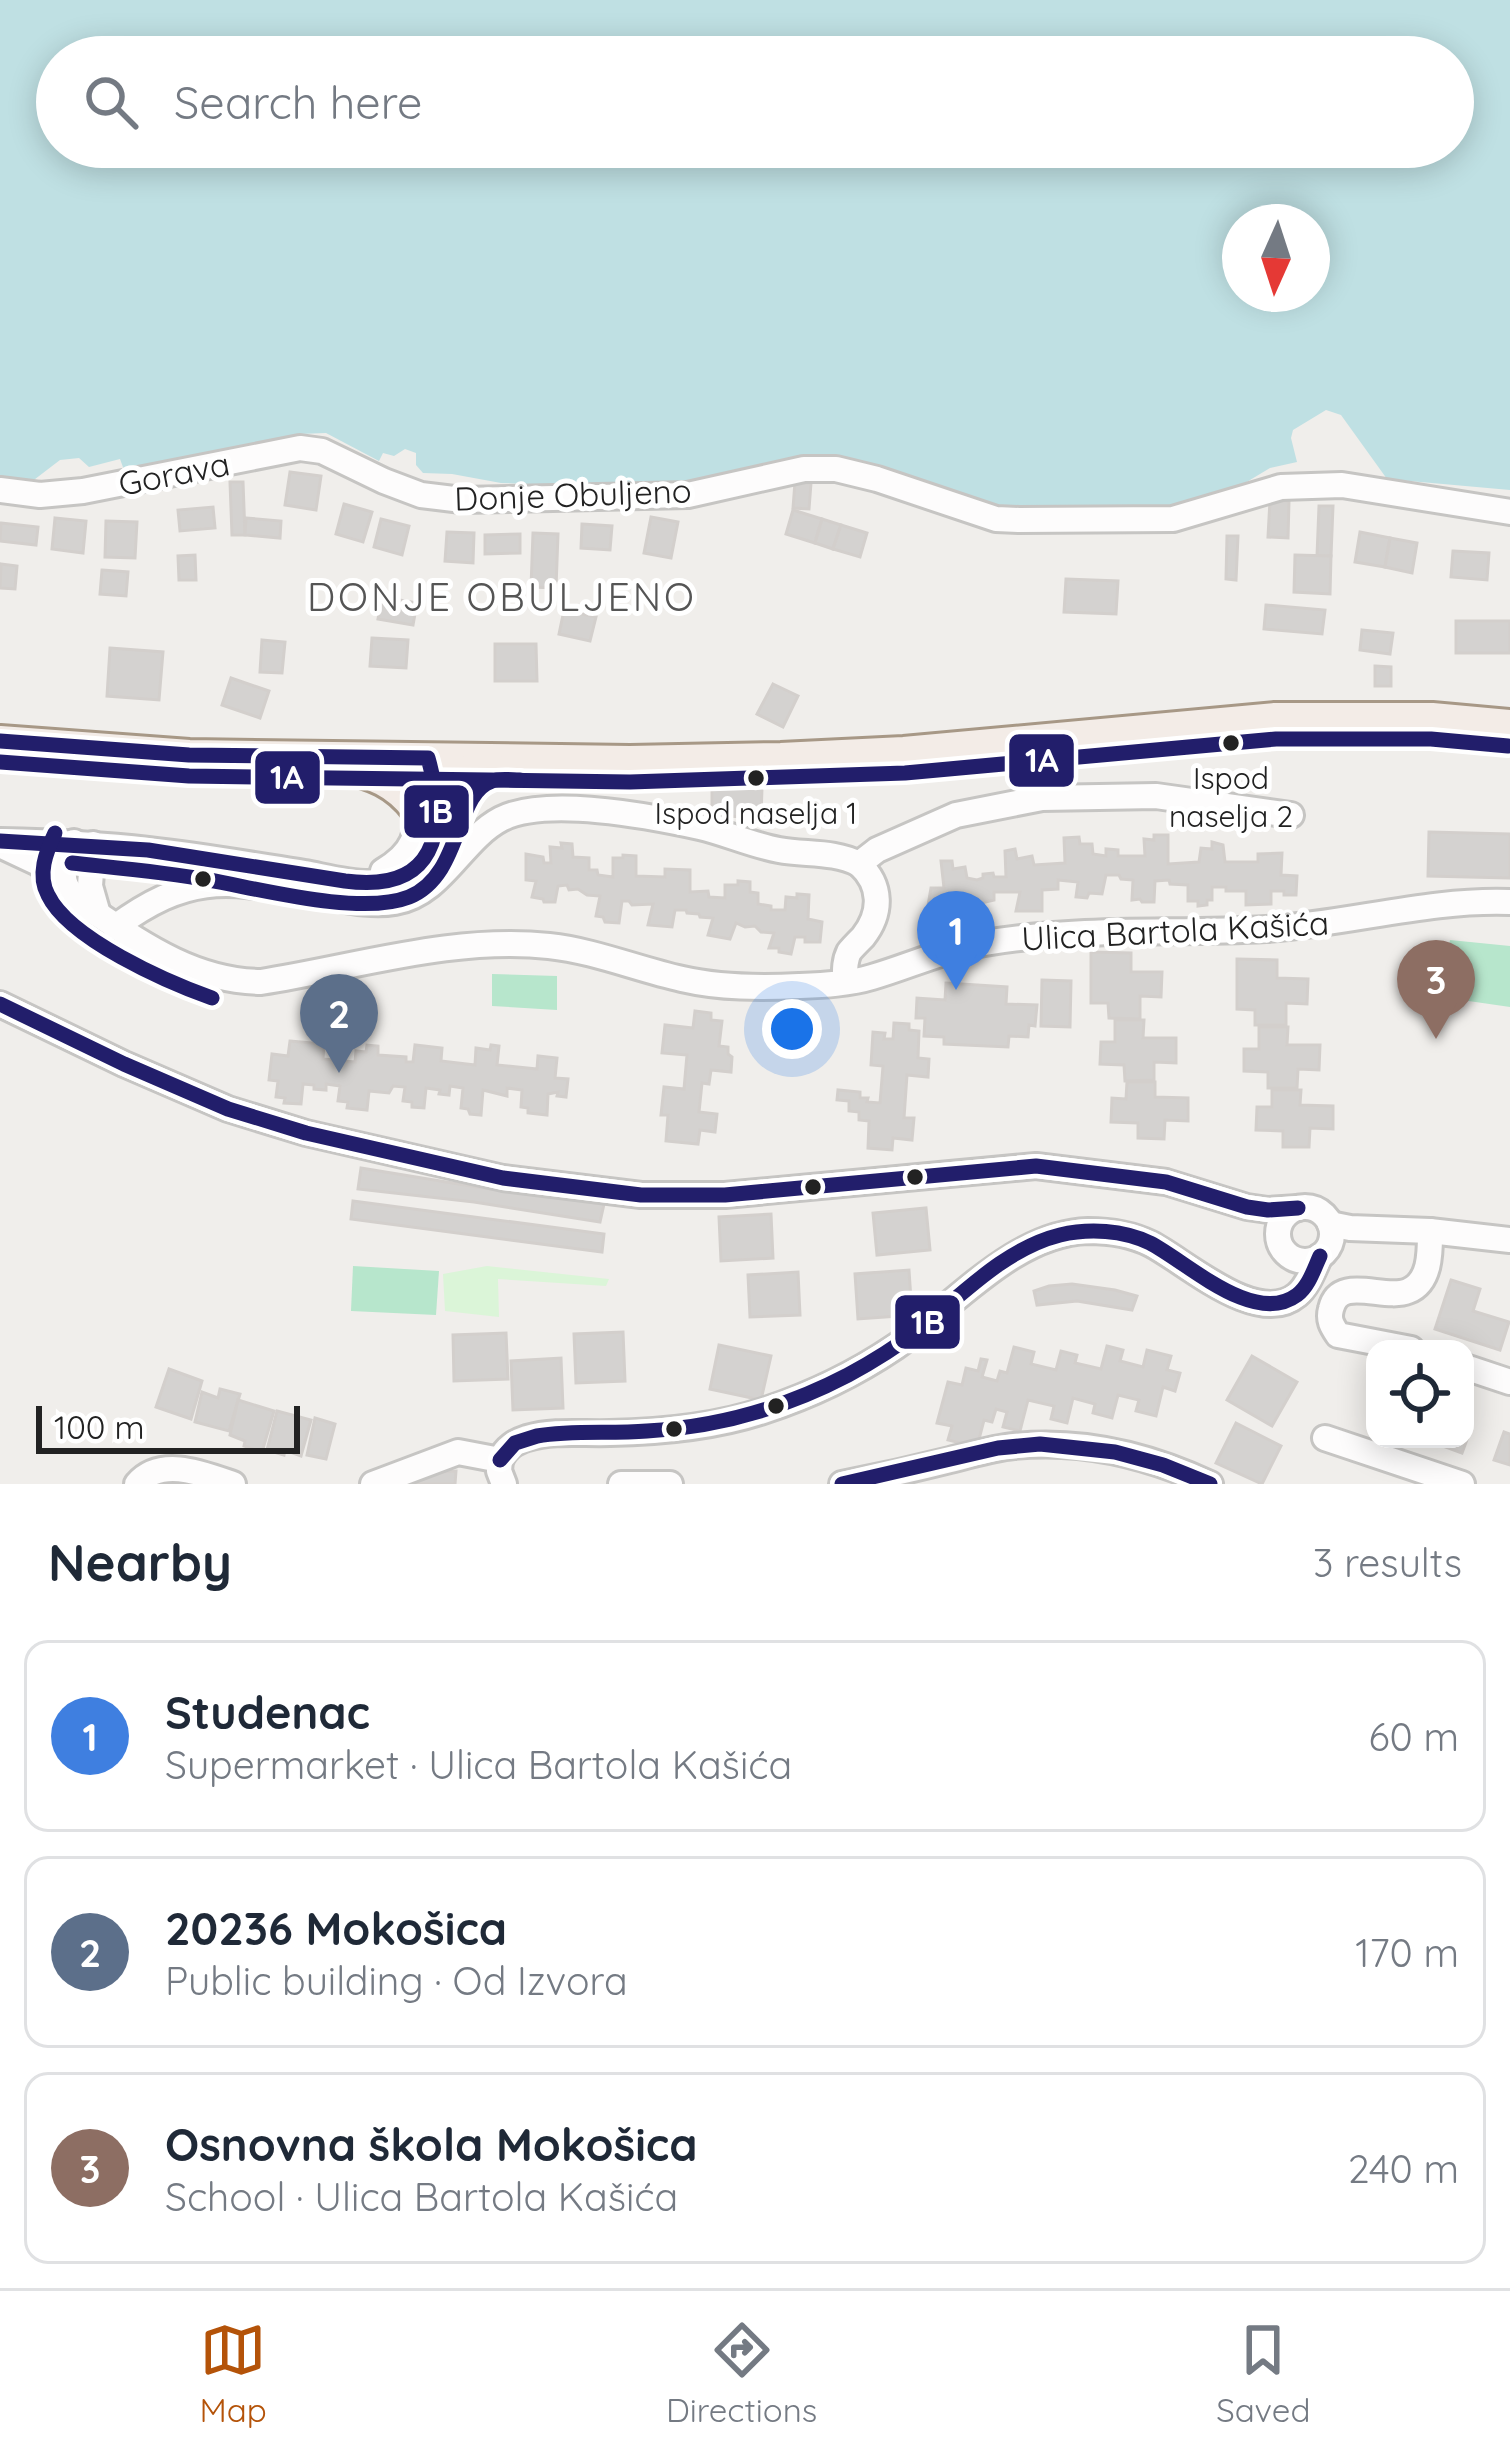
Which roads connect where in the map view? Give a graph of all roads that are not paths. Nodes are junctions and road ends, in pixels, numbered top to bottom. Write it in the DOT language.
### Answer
graph roads {
  1 [pos="346,463"];
  2 [pos="0,490"];
  3 [pos="1510,512"];
  4 [pos="1510,725"];
  5 [pos="0,741"];
  6 [pos="282,756"];
  7 [pos="428,758"];
  8 [pos="488,759"];
  9 [pos="1291,815"];
  10 [pos="425,821"];
  11 [pos="0,843"];
  12 [pos="83,843"];
  13 [pos="860,864"];
  14 [pos="68,890"];
  15 [pos="1510,902"];
  16 [pos="106,921"];
  17 [pos="845,982"];
  18 [pos="0,1004"];
  19 [pos="1247,1208"];
  20 [pos="1298,1208"];
  21 [pos="1430,1231"];
  22 [pos="1510,1240"];
  23 [pos="1325,1243"];
  24 [pos="1282,1246"];
  25 [pos="1249,1301"];
  26 [pos="1366,1341"];
  27 [pos="1474,1370"];
  28 [pos="1510,1382"];
  29 [pos="1325,1438"];
  30 [pos="502,1472"];
  31 [pos="137,1484"];
  32 [pos="233,1484"];
  33 [pos="374,1484"];
  34 [pos="621,1484"];
  35 [pos="670,1484"];
  36 [pos="842,1484"];
  37 [pos="1210,1484"];
  38 [pos="1462,1484"];
  1 -- 2 [label="street, Gorava"];
  1 -- 3 [label="street, Donje Obuljeno"];
  4 -- 8 [label="main road"];
  5 -- 6 [label="main road"];
  6 -- 7 [label="main road"];
  6 -- 10 [label="main road"];
  7 -- 8 [label="main road"];
  7 -- 10 [label="street"];
  8 -- 10 [label="main road"];
  9 -- 13 [label="street"];
  10 -- 12 [label="street"];
  11 -- 12 [label="street"];
  11 -- 14 [label="street, Ulica Bartola Kašića"];
  12 -- 14 [label="street"];
  12 -- 16 [label="street"];
  13 -- 16 [label="street"];
  13 -- 17 [label="street"];
  14 -- 16 [label="street, Ulica Bartola Kašića"];
  15 -- 17 [label="street, Ulica Bartola Kašića"];
  16 -- 17 [label="street, Ulica Bartola Kašića"];
  18 -- 19 [label="street"];
  19 -- 20 [label="street"];
  19 -- 24 [label="street"];
  20 -- 23 [label="street"];
  20 -- 24 [label="street"];
  21 -- 22 [label="street"];
  21 -- 23 [label="street"];
  21 -- 26 [label="street"];
  23 -- 24 [label="street"];
  23 -- 25 [label="street"];
  24 -- 25 [label="street"];
  25 -- 30 [label="street"];
  27 -- 28 [label="street"];
  29 -- 38 [label="street"];
  30 -- 33 [label="street"];
  31 -- 32 [label="street"];
  34 -- 35 [label="street"];
  36 -- 37 [label="street"];
}
